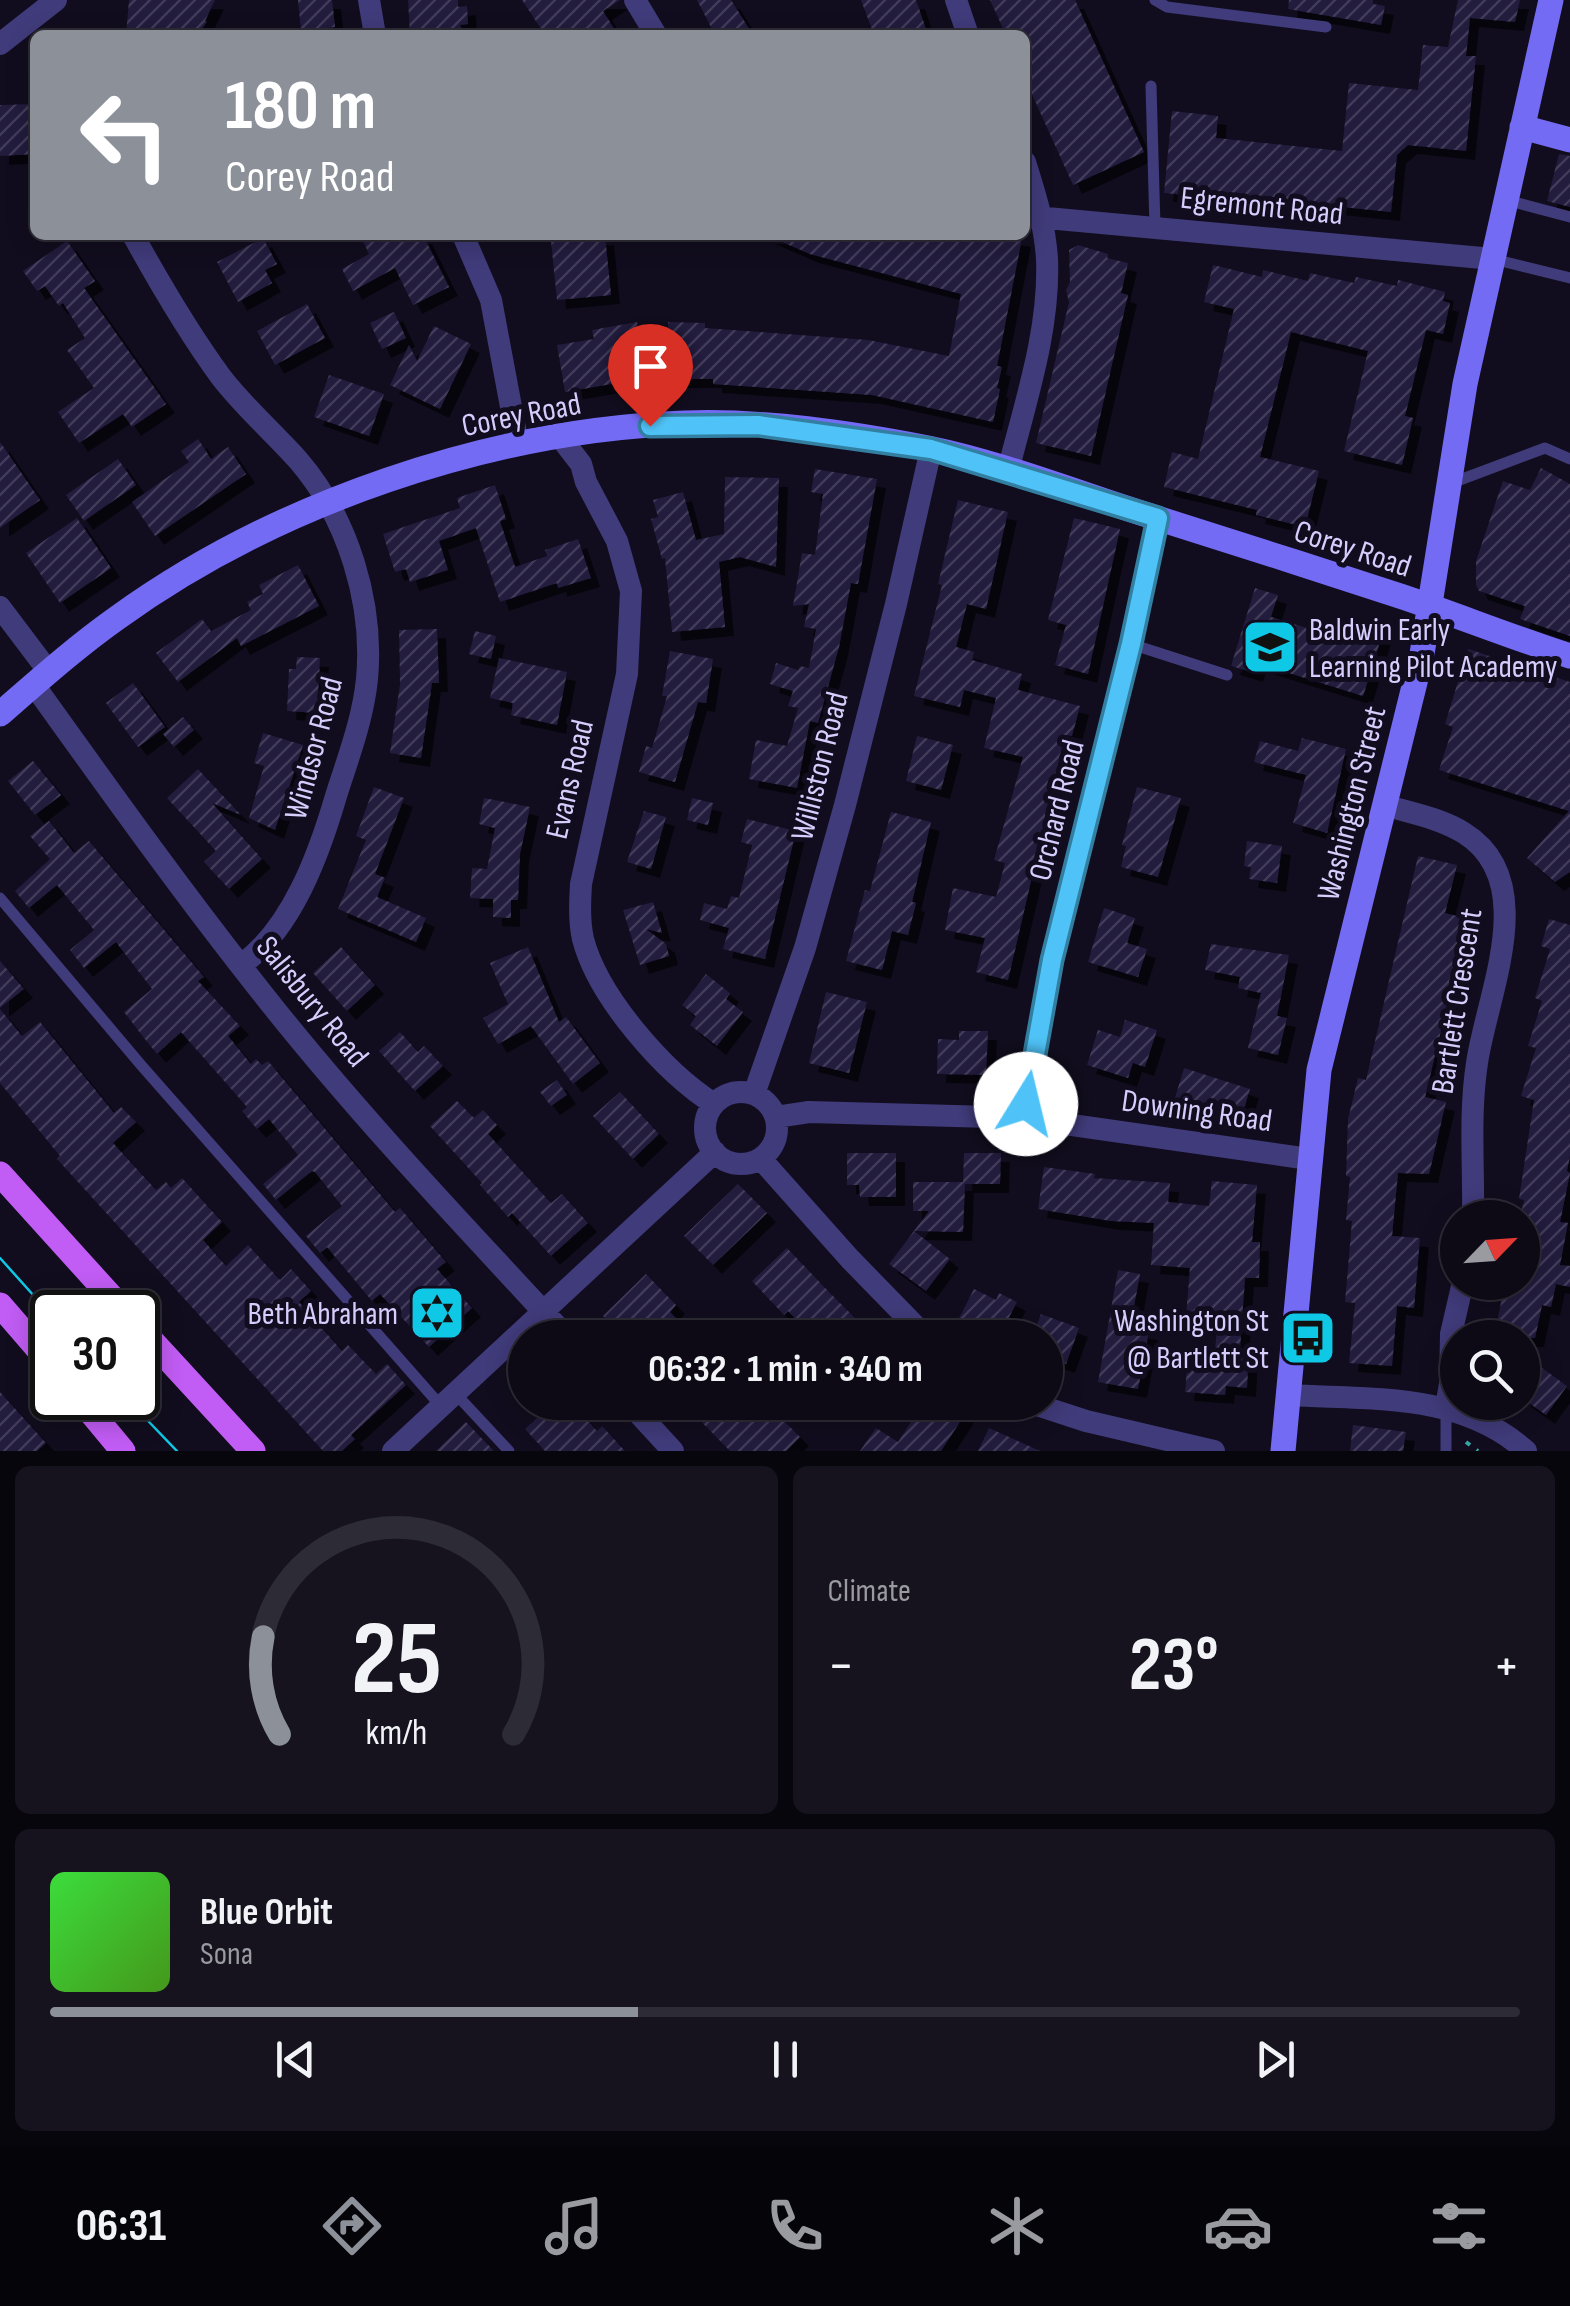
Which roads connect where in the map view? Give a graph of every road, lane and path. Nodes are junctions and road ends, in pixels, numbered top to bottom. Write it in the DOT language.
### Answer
graph roads {
  1 [pos="56,0"];
  2 [pos="369,0"];
  3 [pos="635,0"];
  4 [pos="956,0"];
  5 [pos="1155,0"];
  6 [pos="1551,0"];
  7 [pos="41,27"];
  8 [pos="1326,27"];
  9 [pos="374,30"];
  10 [pos="653,30"];
  11 [pos="966,30"];
  12 [pos="30,32"];
  13 [pos="0,44"];
  14 [pos="1152,86"];
  15 [pos="1522,127"];
  16 [pos="1570,140"];
  17 [pos="1506,200"];
  18 [pos="1033,217"];
  19 [pos="1570,217"];
  20 [pos="1155,227"];
  21 [pos="136,240"];
  22 [pos="465,240"];
  23 [pos="1493,258"];
  24 [pos="1570,278"];
  25 [pos="561,438"];
  26 [pos="518,444"];
  27 [pos="931,449"];
  28 [pos="1570,460"];
  29 [pos="1008,472"];
  30 [pos="1447,484"];
  31 [pos="327,503"];
  32 [pos="1158,518"];
  33 [pos="0,607"];
  34 [pos="1430,607"];
  35 [pos="1131,644"];
  36 [pos="1570,656"];
  37 [pos="1227,675"];
  38 [pos="41,679"];
  39 [pos="0,714"];
  40 [pos="1384,805"];
  41 [pos="0,898"];
  42 [pos="240,964"];
  43 [pos="754,1094"];
  44 [pos="714,1104"];
  45 [pos="776,1116"];
  46 [pos="1024,1118"];
  47 [pos="714,1152"];
  48 [pos="761,1159"];
  49 [pos="1310,1160"];
  50 [pos="0,1174"];
  51 [pos="1473,1200"];
  52 [pos="105,1290"];
  53 [pos="0,1304"];
  54 [pos="543,1310"];
  55 [pos="552,1320"];
  56 [pos="910,1320"];
  57 [pos="30,1339"];
  58 [pos="160,1350"];
  59 [pos="1288,1395"];
  60 [pos="447,1399"];
  61 [pos="1440,1407"];
  62 [pos="1063,1413"];
  63 [pos="97,1420"];
  64 [pos="645,1420"];
  65 [pos="1446,1420"];
  66 [pos="1481,1420"];
  67 [pos="123,1451"];
  68 [pos="253,1451"];
  69 [pos="393,1451"];
  70 [pos="509,1451"];
  71 [pos="673,1451"];
  72 [pos="1214,1451"];
  73 [pos="1283,1451"];
  74 [pos="1446,1451"];
  75 [pos="1466,1451"];
  76 [pos="1478,1451"];
  77 [pos="1526,1451"];
  1 -- 7 [label="street"];
  2 -- 9 [label="street"];
  3 -- 10 [label="street"];
  4 -- 11 [label="street"];
  5 -- 8 [label="lane"];
  6 -- 15 [label="street, Washington Street"];
  12 -- 13 [label="street"];
  14 -- 20 [label="lane"];
  15 -- 16 [label="street"];
  15 -- 17 [label="street, Washington Street"];
  17 -- 19 [label="lane"];
  17 -- 23 [label="street, Washington Street"];
  18 -- 20 [label="street, Egremont Road"];
  18 -- 29 [label="street"];
  20 -- 23 [label="street, Egremont Road"];
  21 -- 31 [label="street, Windsor Road"];
  22 -- 26 [label="street"];
  23 -- 24 [label="lane"];
  23 -- 30 [label="street, Washington Street"];
  25 -- 26 [label="street, Corey Road"];
  25 -- 27 [label="street, Corey Road"];
  25 -- 44 [label="street, Evans Road"];
  26 -- 31 [label="street, Corey Road"];
  27 -- 29 [label="street, Corey Road"];
  27 -- 43 [label="street, Williston Road"];
  28 -- 30 [label="lane"];
  29 -- 32 [label="street, Corey Road"];
  30 -- 34 [label="street, Washington Street"];
  31 -- 38 [label="street, Corey Road"];
  31 -- 42 [label="street, Windsor Road"];
  32 -- 34 [label="street, Corey Road"];
  32 -- 35 [label="street, Orchard Road"];
  33 -- 38 [label="street, Salisbury Road"];
  34 -- 36 [label="street, Corey Road"];
  34 -- 40 [label="street, Washington Street"];
  35 -- 37 [label="lane"];
  35 -- 46 [label="street, Orchard Road"];
  38 -- 39 [label="street, Corey Road"];
  38 -- 42 [label="street, Salisbury Road"];
  40 -- 49 [label="street, Washington Street"];
  40 -- 51 [label="street, Bartlett Crescent"];
  41 -- 60 [label="lane"];
  42 -- 54 [label="street, Salisbury Road"];
  43 -- 44 [label="street"];
  43 -- 45 [label="street"];
  44 -- 47 [label="street"];
  45 -- 46 [label="street, Downing Road"];
  45 -- 48 [label="street"];
  46 -- 49 [label="street, Downing Road"];
  47 -- 48 [label="street"];
  47 -- 54 [label="street"];
  48 -- 56 [label="street"];
  49 -- 59 [label="street, Washington Street"];
  50 -- 52 [label="main road"];
  53 -- 57 [label="main road"];
  54 -- 55 [label="street, Salisbury Road"];
  54 -- 60 [label="street"];
  58 -- 68 [label="main road"];
  59 -- 61 [label="street"];
  59 -- 73 [label="street, Washington Street"];
  60 -- 69 [label="street"];
  60 -- 70 [label="lane"];
  62 -- 72 [label="street"];
  63 -- 67 [label="main road"];
  64 -- 71 [label="street"];
  65 -- 74 [label="lane"];
  66 -- 77 [label="street"];
  75 -- 76 [label="path"];
}
